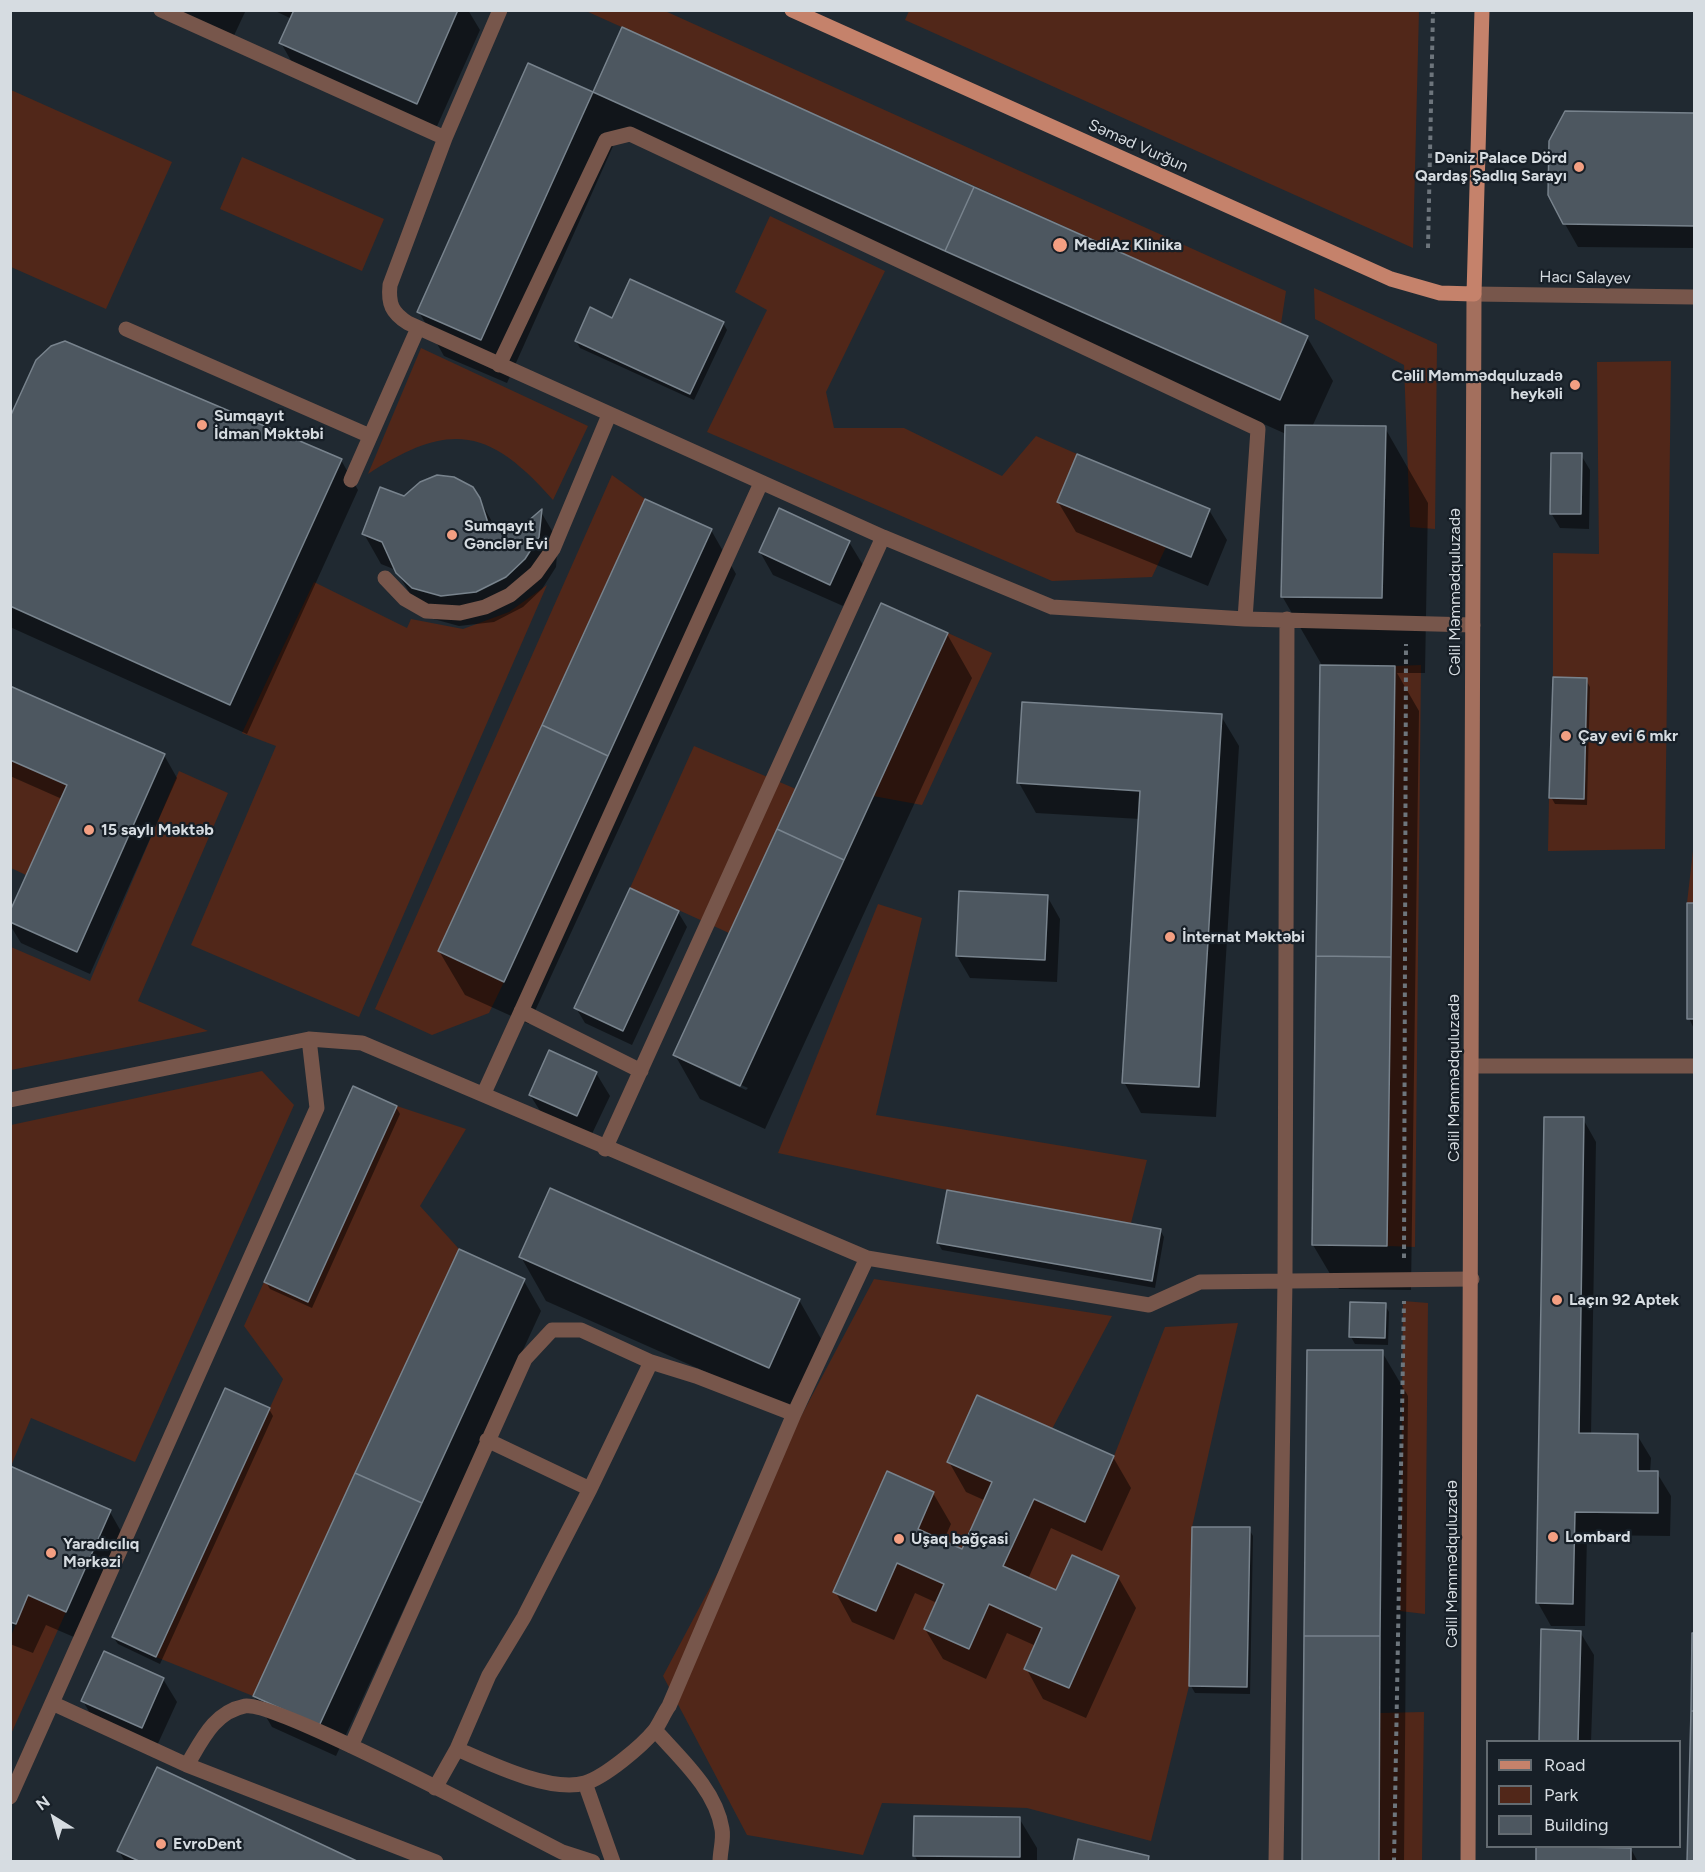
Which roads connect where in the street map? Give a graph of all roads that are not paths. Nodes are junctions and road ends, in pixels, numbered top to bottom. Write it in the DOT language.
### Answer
graph roads {
  1 [pos="161,10"];
  2 [pos="500,10"];
  3 [pos="792,10"];
  4 [pos="1482,10"];
  5 [pos="445,138"];
  6 [pos="1474,294"];
  7 [pos="1695,297"];
  8 [pos="418,328"];
  9 [pos="126,329"];
  10 [pos="499,365"];
  11 [pos="609,415"];
  12 [pos="370,436"];
  13 [pos="351,480"];
  14 [pos="761,483"];
  15 [pos="884,537"];
  16 [pos="385,578"];
  17 [pos="1245,619"];
  18 [pos="1287,619"];
  19 [pos="1473,624"];
  20 [pos="521,1011"];
  21 [pos="309,1039"];
  22 [pos="1695,1065"];
  23 [pos="1472,1066"];
  24 [pos="641,1071"];
  25 [pos="484,1094"];
  26 [pos="10,1100"];
  27 [pos="605,1149"];
  28 [pos="867,1258"];
  29 [pos="1472,1279"];
  30 [pos="1285,1281"];
  31 [pos="651,1362"];
  32 [pos="794,1414"];
  33 [pos="487,1440"];
  34 [pos="590,1489"];
  35 [pos="52,1704"];
  36 [pos="655,1730"];
  37 [pos="351,1746"];
  38 [pos="457,1749"];
  39 [pos="187,1765"];
  40 [pos="585,1783"];
  41 [pos="435,1788"];
  42 [pos="10,1797"];
  43 [pos="436,1862"];
  44 [pos="592,1862"];
  45 [pos="613,1862"];
  46 [pos="720,1862"];
  47 [pos="1276,1862"];
  48 [pos="1468,1862"];
  1 -- 5 [label="street"];
  2 -- 5 [label="street"];
  3 -- 6 [label="main road, Səməd Vurğun"];
  4 -- 6 [label="main road"];
  5 -- 8 [label="street"];
  6 -- 7 [label="street, Hacı Salayev"];
  6 -- 19 [label="main road, Cəlil Məmmədquluzadə"];
  8 -- 10 [label="street"];
  8 -- 12 [label="street"];
  9 -- 12 [label="street"];
  10 -- 11 [label="street"];
  10 -- 17 [label="street"];
  11 -- 14 [label="street"];
  11 -- 16 [label="street"];
  12 -- 13 [label="street"];
  14 -- 15 [label="street"];
  14 -- 20 [label="street"];
  15 -- 17 [label="street"];
  15 -- 24 [label="street"];
  17 -- 18 [label="street"];
  18 -- 19 [label="street"];
  18 -- 30 [label="street"];
  19 -- 23 [label="main road, Cəlil Məmmədquluzadə"];
  20 -- 24 [label="street"];
  20 -- 25 [label="street"];
  21 -- 25 [label="street"];
  21 -- 26 [label="street"];
  21 -- 35 [label="street"];
  22 -- 23 [label="street"];
  23 -- 29 [label="main road, Cəlil Məmmədquluzadə"];
  24 -- 27 [label="street"];
  25 -- 27 [label="street"];
  27 -- 28 [label="street"];
  28 -- 30 [label="street"];
  28 -- 32 [label="street"];
  29 -- 30 [label="street"];
  29 -- 48 [label="main road, Cəlil Məmmədquluzadə"];
  30 -- 47 [label="street"];
  31 -- 32 [label="street"];
  31 -- 33 [label="street"];
  31 -- 34 [label="street"];
  32 -- 36 [label="street"];
  33 -- 34 [label="street"];
  33 -- 37 [label="street"];
  34 -- 38 [label="street"];
  35 -- 39 [label="street"];
  35 -- 42 [label="street"];
  36 -- 40 [label="street"];
  36 -- 46 [label="street"];
  37 -- 39 [label="street"];
  37 -- 41 [label="street"];
  38 -- 40 [label="street"];
  38 -- 41 [label="street"];
  39 -- 43 [label="street"];
  40 -- 45 [label="street"];
  41 -- 44 [label="street"];
}
